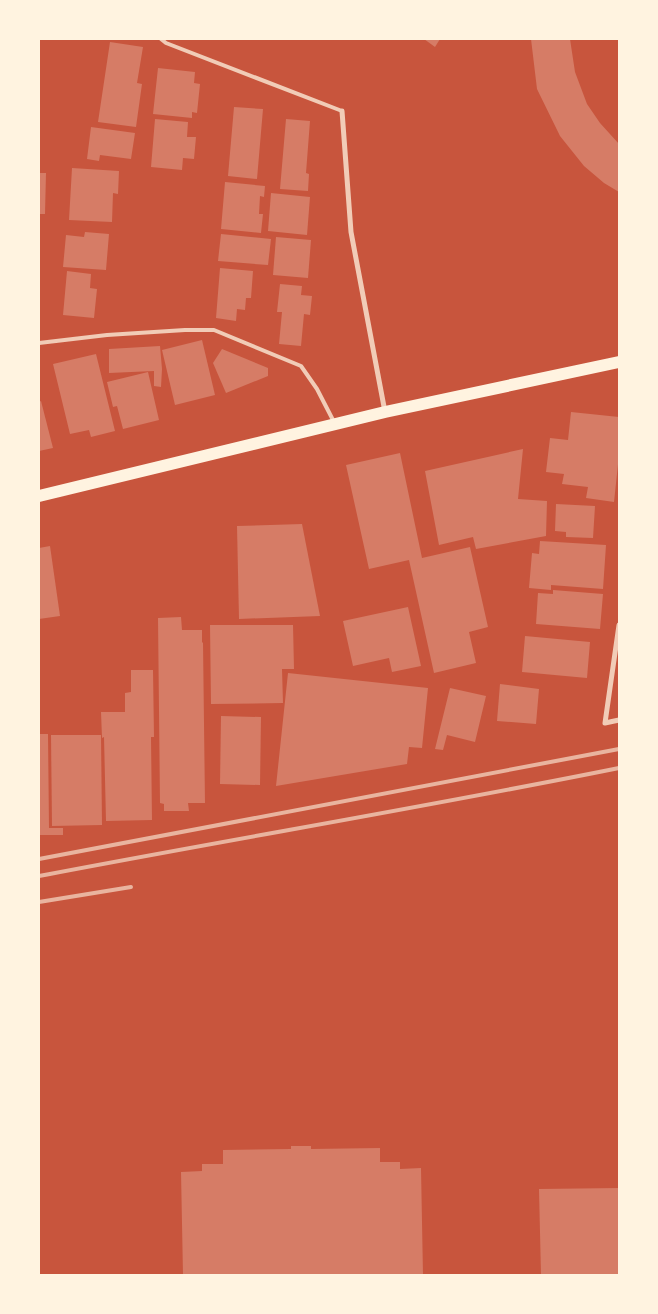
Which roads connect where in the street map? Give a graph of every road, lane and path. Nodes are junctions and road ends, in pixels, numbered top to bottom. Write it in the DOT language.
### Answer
graph roads {
  1 [pos="161,39"];
  2 [pos="342,111"];
  3 [pos="39,343"];
  4 [pos="619,362"];
  5 [pos="386,412"];
  6 [pos="334,424"];
  7 [pos="39,496"];
  8 [pos="619,624"];
  9 [pos="619,720"];
  1 -- 2 [label="lane"];
  2 -- 5 [label="street"];
  3 -- 6 [label="lane"];
  4 -- 5 [label="main road"];
  5 -- 6 [label="main road"];
  6 -- 7 [label="main road"];
  8 -- 9 [label="street"];
}
